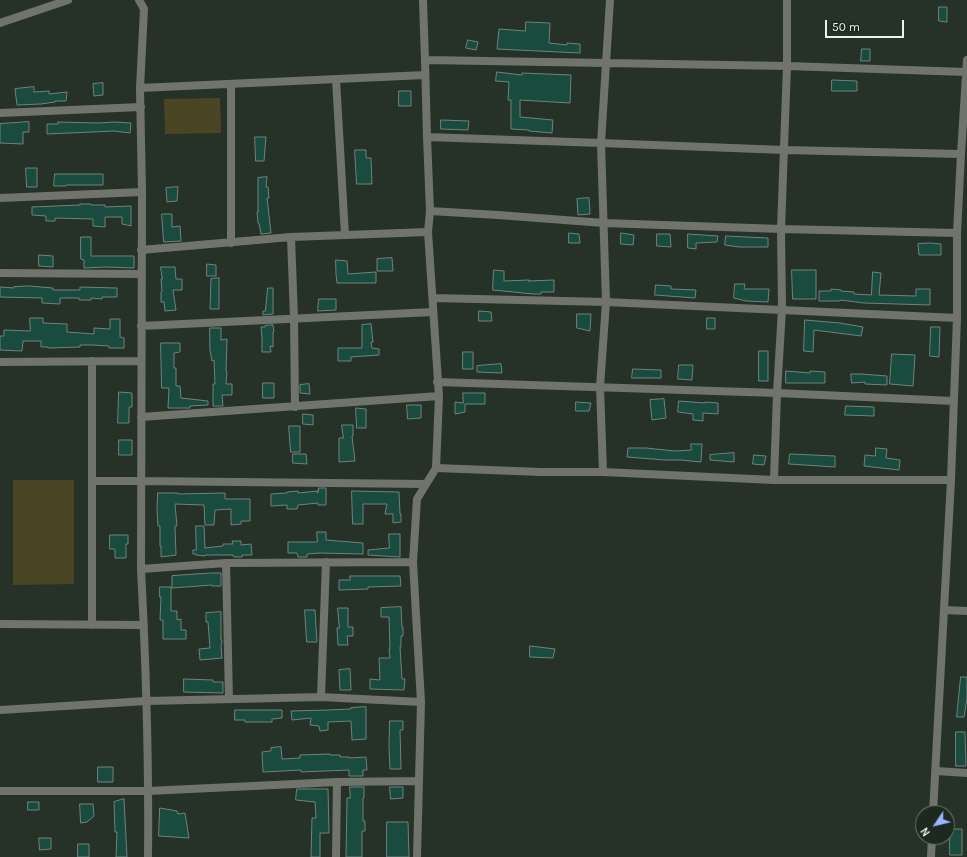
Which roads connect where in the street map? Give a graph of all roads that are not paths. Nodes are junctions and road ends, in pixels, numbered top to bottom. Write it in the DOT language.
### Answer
graph roads {
  1 [pos="68,0"];
  2 [pos="139,0"];
  3 [pos="423,0"];
  4 [pos="610,0"];
  5 [pos="787,0"];
  6 [pos="0,23"];
  7 [pos="425,60"];
  8 [pos="967,60"];
  9 [pos="606,63"];
  10 [pos="787,66"];
  11 [pos="966,72"];
  12 [pos="425,75"];
  13 [pos="336,79"];
  14 [pos="231,84"];
  15 [pos="140,88"];
  16 [pos="966,92"];
  17 [pos="141,107"];
  18 [pos="0,113"];
  19 [pos="427,137"];
  20 [pos="601,143"];
  21 [pos="784,150"];
  22 [pos="961,154"];
  23 [pos="142,192"];
  24 [pos="0,198"];
  25 [pos="430,212"];
  26 [pos="604,223"];
  27 [pos="780,229"];
  28 [pos="428,232"];
  29 [pos="957,233"];
  30 [pos="345,235"];
  31 [pos="291,238"];
  32 [pos="231,243"];
  33 [pos="141,250"];
  34 [pos="0,273"];
  35 [pos="141,274"];
  36 [pos="433,298"];
  37 [pos="606,302"];
  38 [pos="782,309"];
  39 [pos="433,312"];
  40 [pos="294,318"];
  41 [pos="957,318"];
  42 [pos="141,326"];
  43 [pos="92,361"];
  44 [pos="141,361"];
  45 [pos="0,362"];
  46 [pos="437,382"];
  47 [pos="600,387"];
  48 [pos="777,393"];
  49 [pos="439,396"];
  50 [pos="954,401"];
  51 [pos="295,407"];
  52 [pos="141,417"];
  53 [pos="436,468"];
  54 [pos="603,472"];
  55 [pos="774,480"];
  56 [pos="951,480"];
  57 [pos="92,481"];
  58 [pos="141,481"];
  59 [pos="426,484"];
  60 [pos="326,562"];
  61 [pos="413,562"];
  62 [pos="226,563"];
  63 [pos="142,569"];
  64 [pos="944,610"];
  65 [pos="967,611"];
  66 [pos="0,624"];
  67 [pos="92,625"];
  68 [pos="144,625"];
  69 [pos="321,697"];
  70 [pos="229,699"];
  71 [pos="146,701"];
  72 [pos="421,702"];
  73 [pos="0,710"];
  74 [pos="936,771"];
  75 [pos="967,773"];
  76 [pos="419,781"];
  77 [pos="337,782"];
  78 [pos="148,790"];
  79 [pos="0,791"];
  80 [pos="934,805"];
  81 [pos="932,845"];
  82 [pos="148,857"];
  83 [pos="336,857"];
  84 [pos="417,857"];
  85 [pos="931,857"];
  1 -- 6 [label="street"];
  2 -- 15 [label="street"];
  3 -- 7 [label="street"];
  4 -- 9 [label="street"];
  5 -- 10 [label="street"];
  7 -- 9 [label="street"];
  7 -- 12 [label="street"];
  8 -- 11 [label="street"];
  9 -- 10 [label="street"];
  9 -- 20 [label="street"];
  10 -- 11 [label="street"];
  10 -- 21 [label="street"];
  11 -- 16 [label="street"];
  12 -- 13 [label="street"];
  12 -- 19 [label="street"];
  13 -- 14 [label="street"];
  13 -- 30 [label="street"];
  14 -- 15 [label="street"];
  14 -- 32 [label="street"];
  15 -- 17 [label="street"];
  16 -- 22 [label="street"];
  17 -- 18 [label="street"];
  17 -- 23 [label="street"];
  19 -- 20 [label="street"];
  19 -- 25 [label="street"];
  20 -- 21 [label="street"];
  20 -- 26 [label="street"];
  21 -- 22 [label="street"];
  21 -- 27 [label="street"];
  22 -- 29 [label="street"];
  23 -- 24 [label="street"];
  23 -- 33 [label="street"];
  25 -- 26 [label="street"];
  25 -- 28 [label="street"];
  26 -- 27 [label="street"];
  26 -- 37 [label="street"];
  27 -- 29 [label="street"];
  27 -- 38 [label="street"];
  28 -- 30 [label="street"];
  28 -- 36 [label="street"];
  29 -- 41 [label="street"];
  30 -- 31 [label="street"];
  31 -- 32 [label="street"];
  31 -- 40 [label="street"];
  32 -- 33 [label="street"];
  33 -- 35 [label="street"];
  34 -- 35 [label="street"];
  35 -- 42 [label="street"];
  36 -- 37 [label="street"];
  36 -- 39 [label="street"];
  37 -- 38 [label="street"];
  37 -- 47 [label="street"];
  38 -- 41 [label="street"];
  38 -- 48 [label="street"];
  39 -- 40 [label="street"];
  39 -- 46 [label="street"];
  40 -- 42 [label="street"];
  40 -- 51 [label="street"];
  41 -- 50 [label="street"];
  42 -- 44 [label="street"];
  43 -- 44 [label="street"];
  43 -- 45 [label="street"];
  43 -- 57 [label="street"];
  44 -- 52 [label="street"];
  46 -- 47 [label="street"];
  46 -- 49 [label="street"];
  47 -- 48 [label="street"];
  47 -- 54 [label="street"];
  48 -- 50 [label="street"];
  48 -- 55 [label="street"];
  49 -- 51 [label="street"];
  49 -- 53 [label="street"];
  50 -- 56 [label="street"];
  51 -- 52 [label="street"];
  52 -- 58 [label="street"];
  53 -- 54 [label="street"];
  53 -- 59 [label="street"];
  54 -- 55 [label="street"];
  55 -- 56 [label="street"];
  56 -- 64 [label="street"];
  57 -- 58 [label="street"];
  57 -- 67 [label="street"];
  58 -- 59 [label="street"];
  58 -- 63 [label="street"];
  59 -- 61 [label="street"];
  60 -- 61 [label="street"];
  60 -- 62 [label="street"];
  60 -- 69 [label="street"];
  61 -- 72 [label="street"];
  62 -- 63 [label="street"];
  62 -- 70 [label="street"];
  63 -- 68 [label="street"];
  64 -- 65 [label="street"];
  64 -- 74 [label="street"];
  66 -- 67 [label="street"];
  67 -- 68 [label="street"];
  68 -- 71 [label="street"];
  69 -- 70 [label="street"];
  69 -- 72 [label="street"];
  70 -- 71 [label="street"];
  71 -- 73 [label="street"];
  71 -- 78 [label="street"];
  72 -- 76 [label="street"];
  74 -- 75 [label="street"];
  74 -- 80 [label="street"];
  76 -- 77 [label="street"];
  76 -- 84 [label="street"];
  77 -- 78 [label="street"];
  77 -- 83 [label="street"];
  78 -- 79 [label="street"];
  78 -- 82 [label="street"];
  81 -- 85 [label="street"];
}
